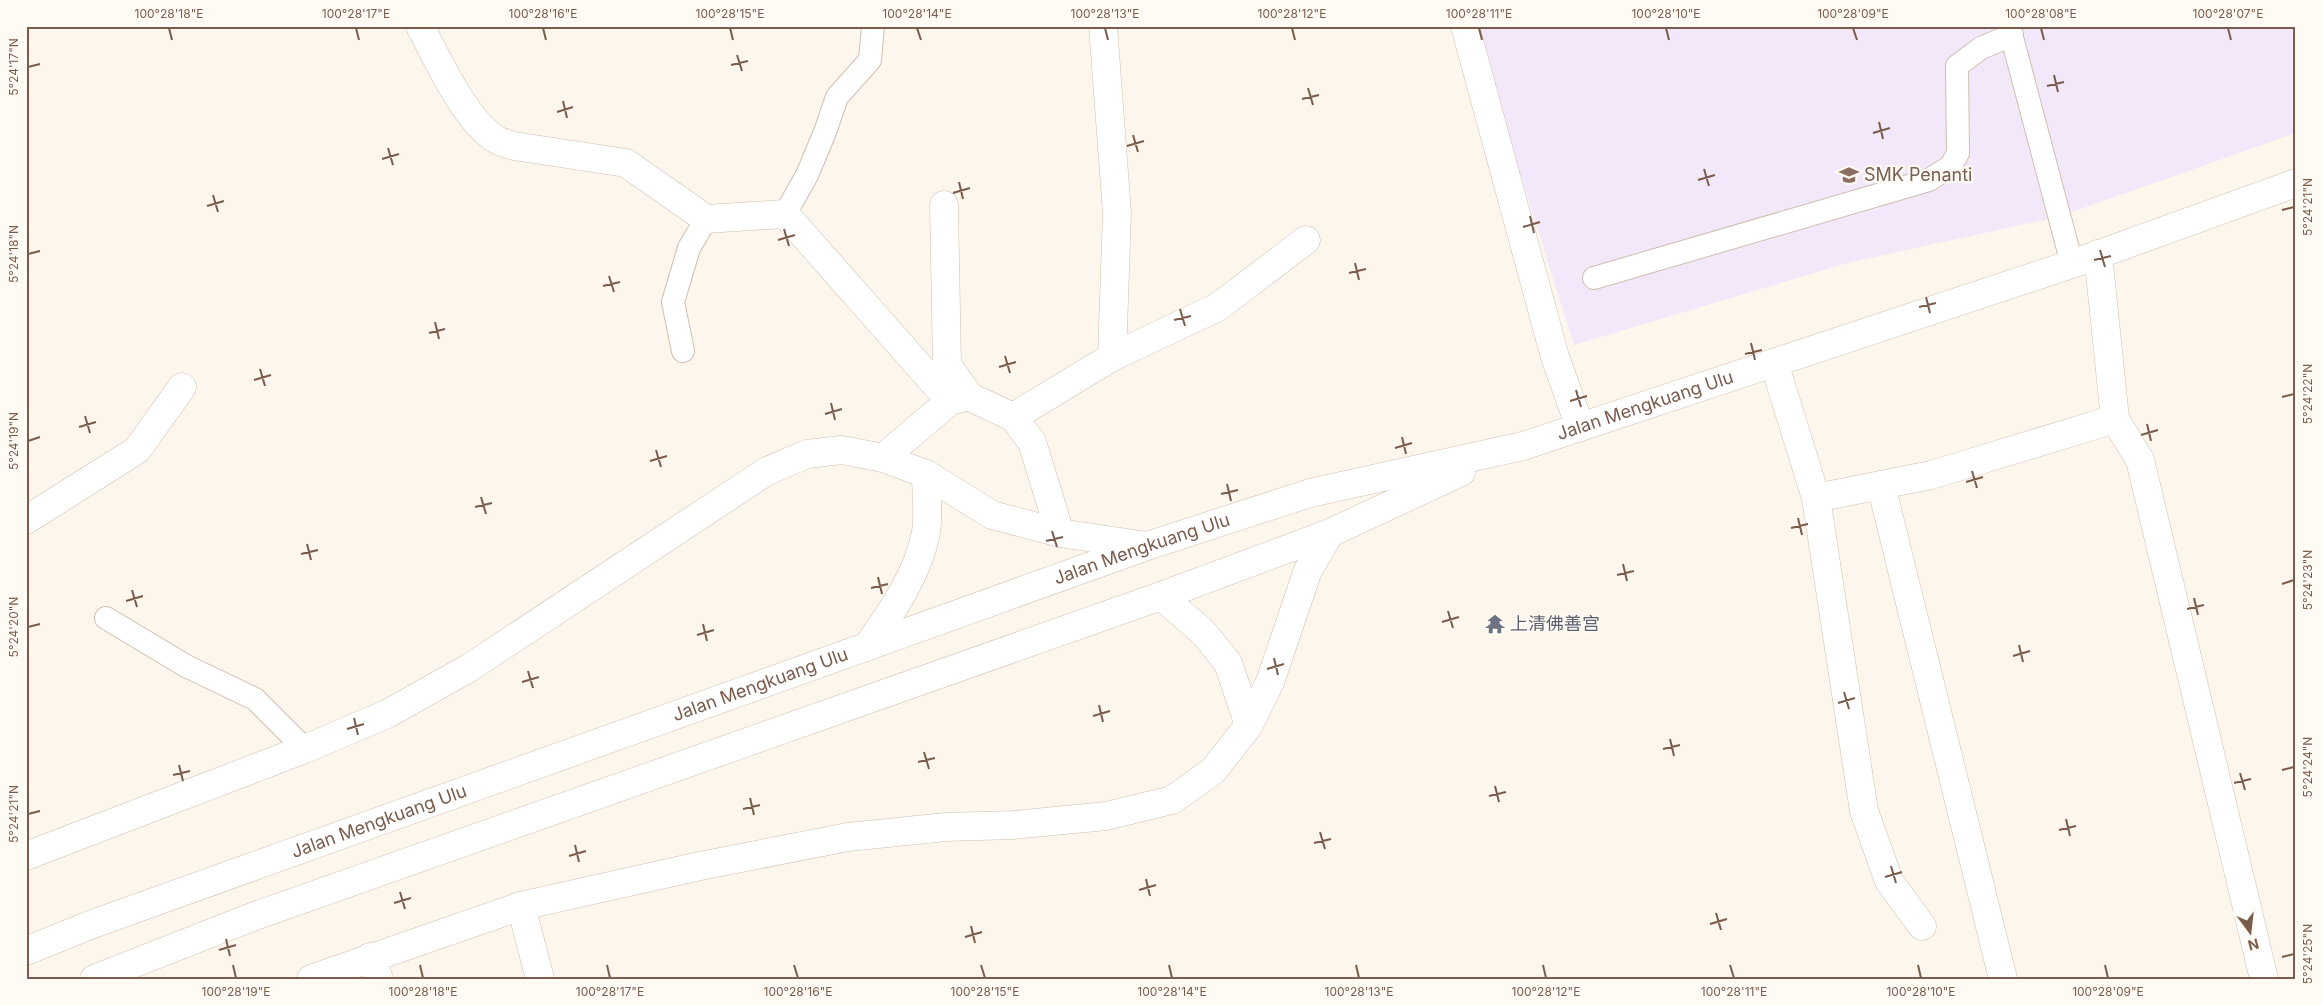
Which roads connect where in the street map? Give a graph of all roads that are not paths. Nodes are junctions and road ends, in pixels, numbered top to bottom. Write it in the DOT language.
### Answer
graph roads {
  1 [pos="420,26"];
  2 [pos="873,26"];
  3 [pos="1103,26"];
  4 [pos="1465,26"];
  5 [pos="2011,31"];
  6 [pos="2296,183"];
  7 [pos="944,205"];
  8 [pos="784,214"];
  9 [pos="706,218"];
  10 [pos="1306,240"];
  11 [pos="2098,254"];
  12 [pos="2072,264"];
  13 [pos="1594,278"];
  14 [pos="683,351"];
  15 [pos="1112,357"];
  16 [pos="1774,363"];
  17 [pos="182,387"];
  18 [pos="960,399"];
  19 [pos="1014,417"];
  20 [pos="2115,420"];
  21 [pos="1580,427"];
  22 [pos="1505,452"];
  23 [pos="883,458"];
  24 [pos="926,474"];
  25 [pos="1881,486"];
  26 [pos="1816,498"];
  27 [pos="26,520"];
  28 [pos="1060,533"];
  29 [pos="1330,533"];
  30 [pos="1147,546"];
  31 [pos="1160,596"];
  32 [pos="106,618"];
  33 [pos="867,647"];
  34 [pos="1249,725"];
  35 [pos="305,749"];
  36 [pos="26,856"];
  37 [pos="521,906"];
  38 [pos="1922,926"];
  39 [pos="26,951"];
  40 [pos="374,968"];
  41 [pos="94,979"];
  42 [pos="311,979"];
  43 [pos="540,979"];
  44 [pos="2003,979"];
  45 [pos="2264,979"];
  1 -- 9 [label="street"];
  2 -- 8 [label="lane"];
  3 -- 15 [label="street"];
  4 -- 21 [label="street"];
  5 -- 12 [label="lane"];
  5 -- 13 [label="lane"];
  6 -- 11 [label="street, Jalan Mengkuang Ulu"];
  7 -- 18 [label="street"];
  8 -- 9 [label="street"];
  8 -- 18 [label="street"];
  9 -- 14 [label="lane"];
  10 -- 15 [label="street"];
  11 -- 12 [label="street, Jalan Mengkuang Ulu"];
  11 -- 20 [label="street"];
  12 -- 16 [label="street, Jalan Mengkuang Ulu"];
  15 -- 19 [label="street"];
  16 -- 21 [label="street, Jalan Mengkuang Ulu"];
  16 -- 26 [label="street"];
  17 -- 27 [label="street"];
  18 -- 19 [label="street"];
  18 -- 23 [label="street"];
  19 -- 28 [label="street"];
  20 -- 25 [label="street"];
  20 -- 45 [label="street"];
  21 -- 22 [label="street, Jalan Mengkuang Ulu"];
  22 -- 29 [label="street, Jalan Mengkuang Ulu"];
  22 -- 30 [label="street, Jalan Mengkuang Ulu"];
  23 -- 24 [label="street"];
  23 -- 35 [label="street"];
  24 -- 28 [label="street"];
  24 -- 33 [label="street"];
  25 -- 26 [label="street"];
  25 -- 44 [label="street"];
  26 -- 38 [label="street"];
  28 -- 30 [label="street"];
  29 -- 31 [label="street, Jalan Mengkuang Ulu"];
  29 -- 34 [label="street"];
  30 -- 33 [label="street, Jalan Mengkuang Ulu"];
  31 -- 34 [label="street"];
  31 -- 41 [label="street, Jalan Mengkuang Ulu"];
  32 -- 35 [label="lane"];
  33 -- 39 [label="street, Jalan Mengkuang Ulu"];
  34 -- 37 [label="street"];
  35 -- 36 [label="street"];
  37 -- 40 [label="street"];
  37 -- 43 [label="street"];
  40 -- 42 [label="street"];
}
